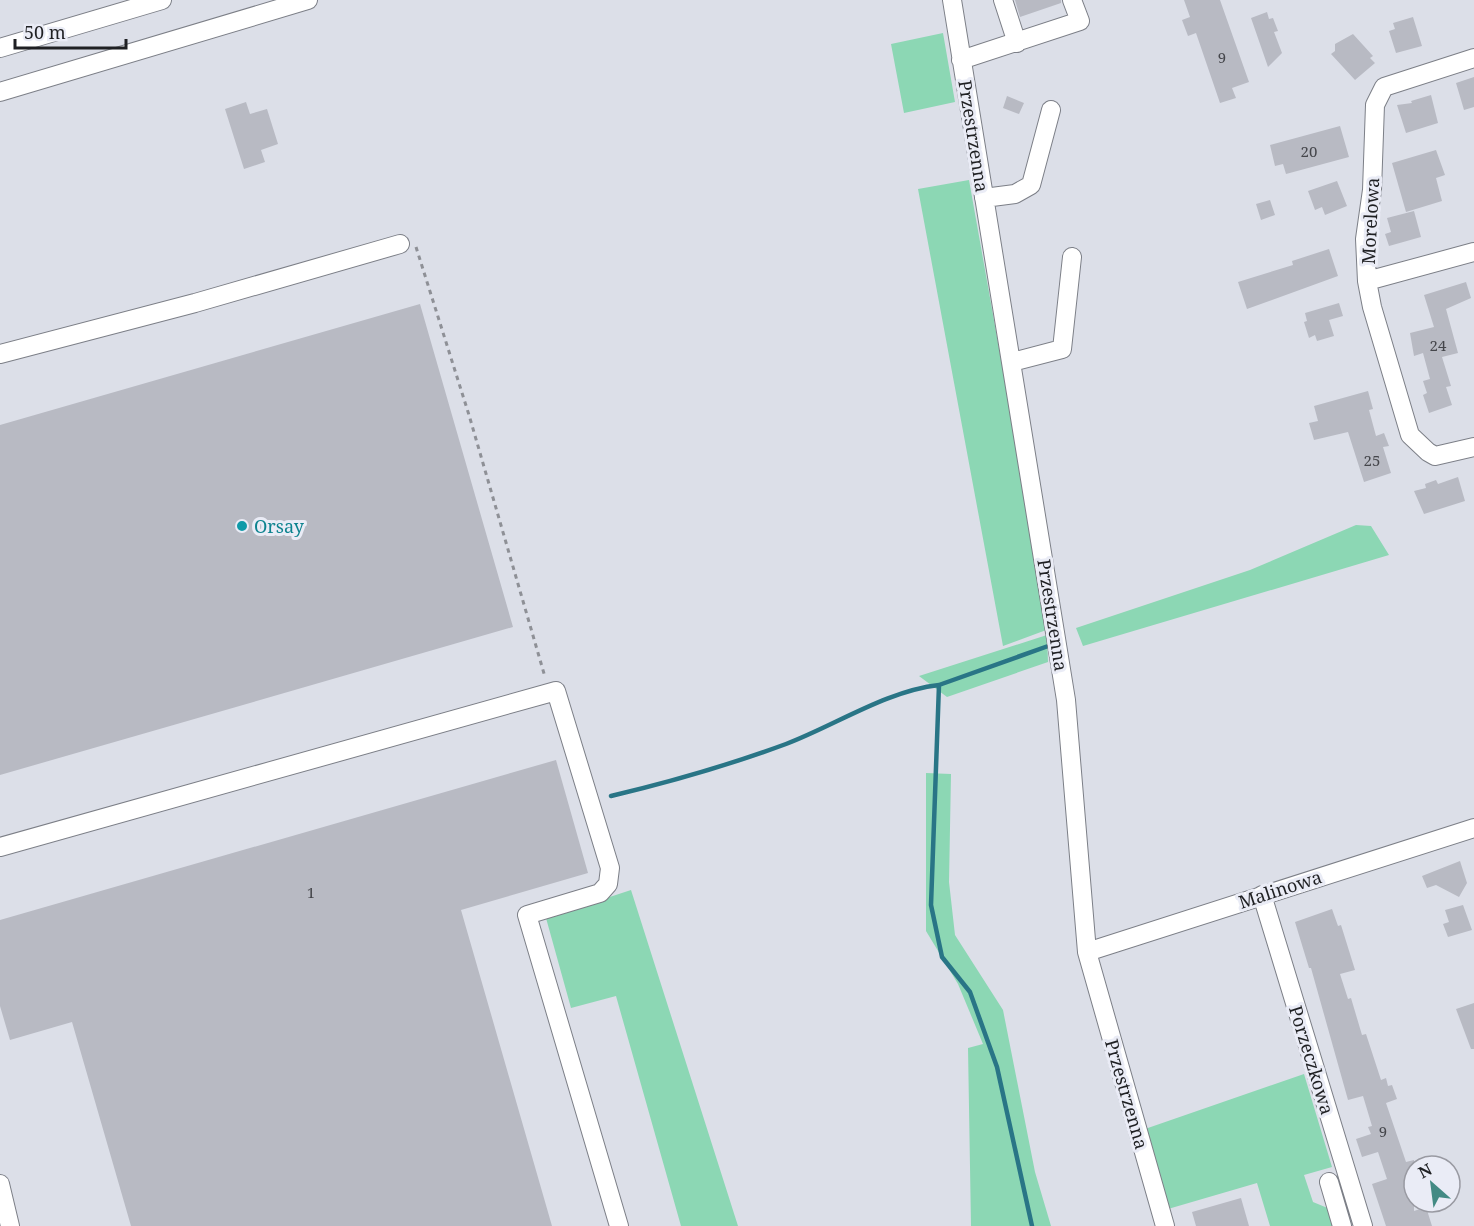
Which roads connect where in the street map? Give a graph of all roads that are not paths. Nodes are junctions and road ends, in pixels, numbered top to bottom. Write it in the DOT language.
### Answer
graph roads {
  1 [pos="162,0"];
  2 [pos="308,0"];
  3 [pos="952,0"];
  4 [pos="1003,0"];
  5 [pos="1072,0"];
  6 [pos="1017,43"];
  7 [pos="0,48"];
  8 [pos="1474,58"];
  9 [pos="961,60"];
  10 [pos="0,92"];
  11 [pos="1051,110"];
  12 [pos="984,198"];
  13 [pos="400,244"];
  14 [pos="1474,252"];
  15 [pos="1072,257"];
  16 [pos="1367,281"];
  17 [pos="0,354"];
  18 [pos="1012,362"];
  19 [pos="1474,447"];
  20 [pos="1474,828"];
  21 [pos="0,847"];
  22 [pos="1262,895"];
  23 [pos="1087,952"];
  24 [pos="1329,1182"];
  25 [pos="0,1184"];
  26 [pos="5,1215"];
  27 [pos="619,1226"];
  28 [pos="1165,1226"];
  29 [pos="1342,1226"];
  30 [pos="1363,1226"];
  1 -- 7 [label="street"];
  2 -- 10 [label="street"];
  3 -- 9 [label="street, Przestrzenna"];
  4 -- 6 [label="street"];
  5 -- 6 [label="street"];
  6 -- 9 [label="street"];
  8 -- 16 [label="street, Morelowa"];
  9 -- 12 [label="street, Przestrzenna"];
  11 -- 12 [label="street"];
  12 -- 18 [label="street, Przestrzenna"];
  13 -- 17 [label="street"];
  14 -- 16 [label="street"];
  15 -- 18 [label="street"];
  16 -- 19 [label="street, Morelowa"];
  18 -- 23 [label="street, Przestrzenna"];
  20 -- 22 [label="street, Malinowa"];
  21 -- 27 [label="street"];
  22 -- 23 [label="street, Malinowa"];
  22 -- 30 [label="street, Porzeczkowa"];
  23 -- 28 [label="street, Przestrzenna"];
  24 -- 29 [label="street"];
  25 -- 26 [label="street"];
}
